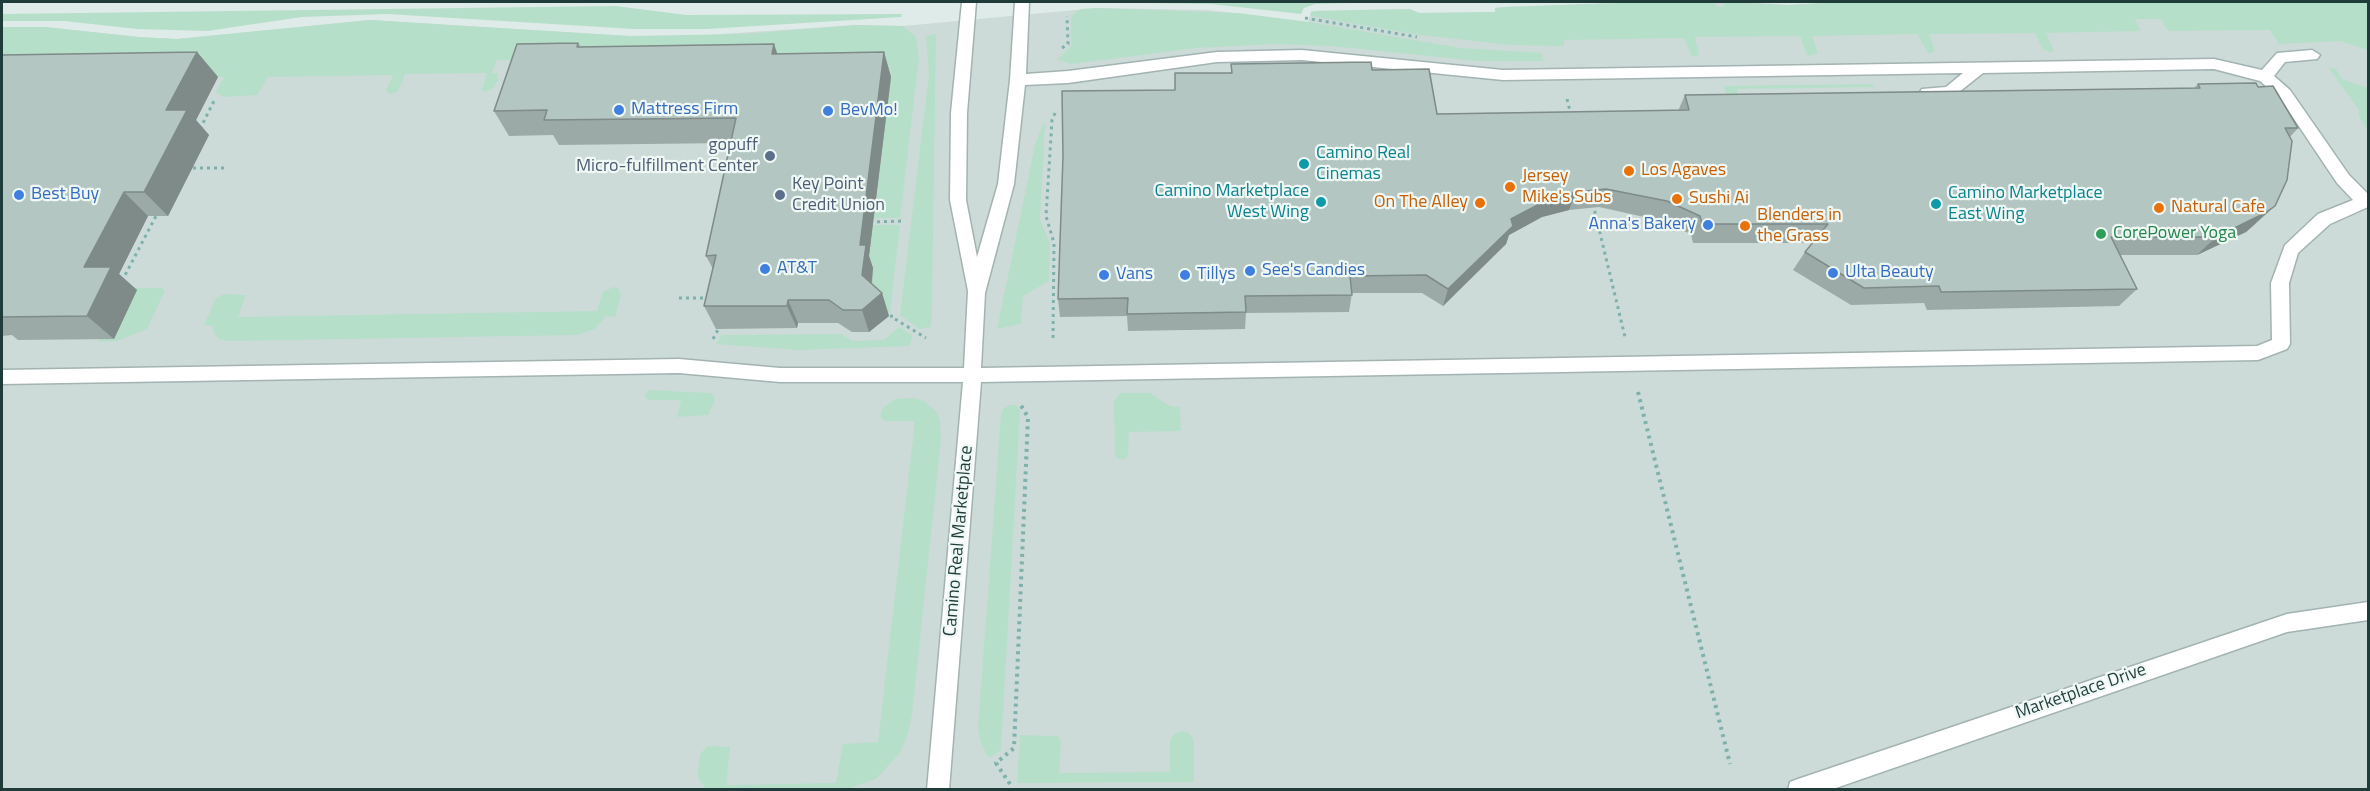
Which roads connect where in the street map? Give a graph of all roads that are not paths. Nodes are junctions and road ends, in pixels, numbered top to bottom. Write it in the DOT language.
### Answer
graph roads {
  1 [pos="969,2"];
  2 [pos="1022,2"];
  3 [pos="2312,55"];
  4 [pos="1980,67"];
  5 [pos="2265,78"];
  6 [pos="1018,80"];
  7 [pos="1914,94"];
  8 [pos="2366,200"];
  9 [pos="976,293"];
  10 [pos="972,375"];
  11 [pos="2,376"];
  12 [pos="2368,611"];
  13 [pos="938,789"];
  14 [pos="1798,789"];
  1 -- 9 [label="lane, Camino Real Marketplace"];
  2 -- 6 [label="lane, Camino Real Marketplace"];
  3 -- 5 [label="lane"];
  4 -- 5 [label="lane"];
  4 -- 6 [label="lane"];
  4 -- 7 [label="lane"];
  5 -- 8 [label="lane"];
  6 -- 9 [label="lane, Camino Real Marketplace"];
  8 -- 10 [label="lane"];
  9 -- 10 [label="lane, Camino Real Marketplace"];
  10 -- 11 [label="lane"];
  10 -- 13 [label="lane, Camino Real Marketplace"];
  12 -- 14 [label="lane, Marketplace Drive"];
}
